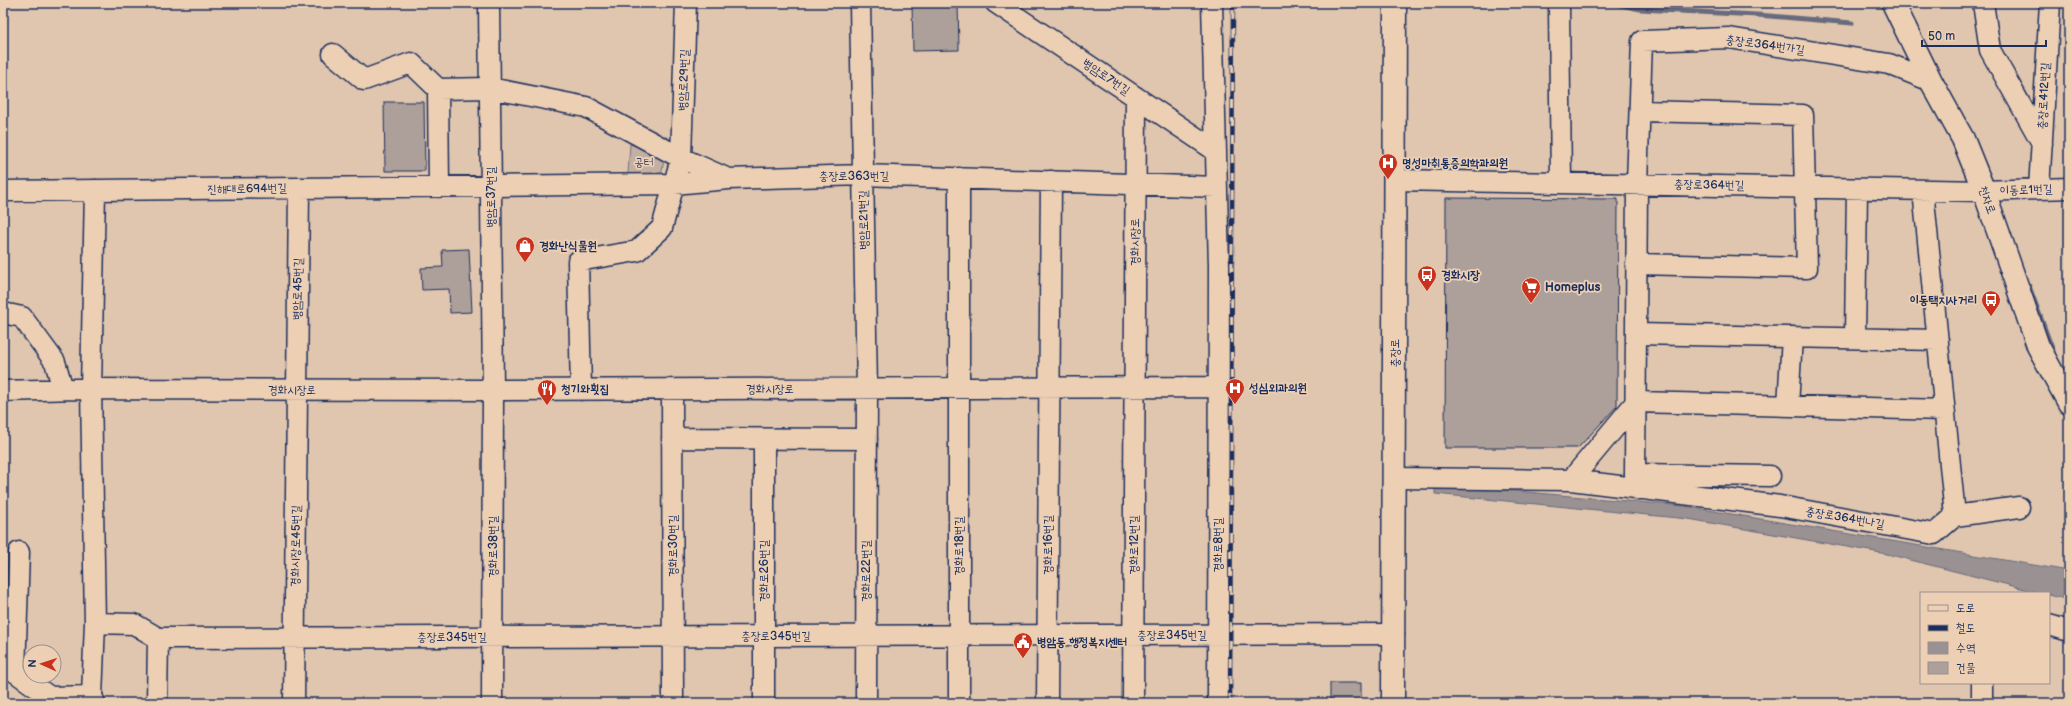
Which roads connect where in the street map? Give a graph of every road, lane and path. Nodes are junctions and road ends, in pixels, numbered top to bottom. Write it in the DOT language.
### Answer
graph roads {
  1 [pos="489,3"];
  2 [pos="686,3"];
  3 [pos="860,3"];
  4 [pos="996,3"];
  5 [pos="1212,3"];
  6 [pos="1395,3"];
  7 [pos="1893,3"];
  8 [pos="1983,3"];
  9 [pos="2050,3"];
  10 [pos="1560,8"];
  11 [pos="333,54"];
  12 [pos="1931,81"];
  13 [pos="490,88"];
  14 [pos="438,89"];
  15 [pos="1136,97"];
  16 [pos="1640,111"];
  17 [pos="2042,143"];
  18 [pos="1216,151"];
  19 [pos="681,158"];
  20 [pos="863,175"];
  21 [pos="959,178"];
  22 [pos="728,179"];
  23 [pos="1395,180"];
  24 [pos="1051,181"];
  25 [pos="1560,183"];
  26 [pos="674,184"];
  27 [pos="1135,184"];
  28 [pos="1636,184"];
  29 [pos="491,186"];
  30 [pos="439,187"];
  31 [pos="1217,187"];
  32 [pos="1806,187"];
  33 [pos="299,188"];
  34 [pos="2069,188"];
  35 [pos="1857,189"];
  36 [pos="2039,189"];
  37 [pos="96,190"];
  38 [pos="1922,190"];
  39 [pos="3,191"];
  40 [pos="1984,191"];
  41 [pos="1636,264"];
  42 [pos="5,309"];
  43 [pos="1636,334"];
  44 [pos="1792,337"];
  45 [pos="1855,338"];
  46 [pos="1938,340"];
  47 [pos="1134,387"];
  48 [pos="1218,387"];
  49 [pos="959,388"];
  50 [pos="1048,388"];
  51 [pos="63,389"];
  52 [pos="91,389"];
  53 [pos="867,389"];
  54 [pos="297,390"];
  55 [pos="493,390"];
  56 [pos="581,390"];
  57 [pos="672,390"];
  58 [pos="3,391"];
  59 [pos="1636,402"];
  60 [pos="2069,403"];
  61 [pos="1788,406"];
  62 [pos="1944,410"];
  63 [pos="672,438"];
  64 [pos="764,439"];
  65 [pos="867,439"];
  66 [pos="1770,476"];
  67 [pos="1394,478"];
  68 [pos="1571,480"];
  69 [pos="1636,481"];
  70 [pos="2019,507"];
  71 [pos="1955,516"];
  72 [pos="19,552"];
  73 [pos="95,623"];
  74 [pos="2050,625"];
  75 [pos="2069,631"];
  76 [pos="1218,634"];
  77 [pos="1394,634"];
  78 [pos="959,635"];
  79 [pos="1047,635"];
  80 [pos="1133,635"];
  81 [pos="673,636"];
  82 [pos="764,636"];
  83 [pos="866,636"];
  84 [pos="295,637"];
  85 [pos="493,637"];
  86 [pos="158,638"];
  87 [pos="1982,684"];
  88 [pos="50,700"];
  89 [pos="93,700"];
  90 [pos="157,703"];
  91 [pos="294,703"];
  92 [pos="492,703"];
  93 [pos="673,703"];
  94 [pos="764,703"];
  95 [pos="866,703"];
  96 [pos="959,703"];
  97 [pos="1047,703"];
  98 [pos="1133,703"];
  99 [pos="1218,703"];
  100 [pos="1393,703"];
  101 [pos="1982,703"];
  1 -- 13 [label="street, 병암로37번길"];
  2 -- 19 [label="street, 병암로29번길"];
  3 -- 20 [label="street, 병암로21번길"];
  4 -- 15 [label="street, 병암로7번길"];
  5 -- 18 [label="street"];
  6 -- 23 [label="main road, 충장로"];
  7 -- 12 [label="main road, 천자로"];
  8 -- 17 [label="street"];
  9 -- 17 [label="street, 충장로412번길"];
  10 -- 25 [label="street"];
  11 -- 14 [label="street"];
  12 -- 16 [label="street, 충장로364번가길"];
  12 -- 40 [label="main road, 천자로"];
  13 -- 14 [label="street"];
  13 -- 19 [label="street"];
  13 -- 29 [label="street, 병암로37번길"];
  14 -- 30 [label="street"];
  15 -- 18 [label="street, 병암로7번길"];
  15 -- 27 [label="street, 경화시장로"];
  16 -- 28 [label="street, 충장로364번가길"];
  16 -- 32 [label="street"];
  17 -- 36 [label="street, 충장로412번길"];
  18 -- 31 [label="street"];
  19 -- 22 [label="street"];
  19 -- 26 [label="street"];
  20 -- 21 [label="street, 충장로363번길"];
  20 -- 22 [label="street, 충장로363번길"];
  20 -- 53 [label="street, 병암로21번길"];
  21 -- 24 [label="street, 충장로363번길"];
  21 -- 49 [label="street"];
  22 -- 26 [label="street, 충장로363번길"];
  23 -- 25 [label="street, 충장로364번길"];
  23 -- 67 [label="main road, 충장로"];
  24 -- 27 [label="street, 충장로363번길"];
  24 -- 50 [label="street"];
  25 -- 28 [label="street, 충장로364번길"];
  26 -- 29 [label="street, 충장로363번길"];
  26 -- 56 [label="street"];
  27 -- 31 [label="street, 충장로363번길"];
  27 -- 47 [label="street, 경화시장로"];
  28 -- 32 [label="street, 충장로364번길"];
  28 -- 41 [label="street"];
  29 -- 30 [label="street, 진해대로694번길"];
  29 -- 55 [label="street, 병암로37번길"];
  30 -- 33 [label="street, 진해대로694번길"];
  31 -- 48 [label="street"];
  32 -- 35 [label="street, 충장로364번길"];
  32 -- 41 [label="street"];
  33 -- 37 [label="street, 진해대로694번길"];
  33 -- 54 [label="street, 병암로45번길"];
  34 -- 36 [label="street, 이동로1번길"];
  35 -- 38 [label="street, 충장로364번길"];
  35 -- 45 [label="street"];
  36 -- 40 [label="street, 이동로1번길"];
  37 -- 39 [label="street, 진해대로694번길"];
  37 -- 52 [label="street"];
  38 -- 40 [label="street, 충장로364번길"];
  38 -- 46 [label="street"];
  40 -- 60 [label="main road, 천자로"];
  41 -- 43 [label="street"];
  42 -- 51 [label="street"];
  43 -- 44 [label="street"];
  43 -- 59 [label="street"];
  44 -- 45 [label="street"];
  44 -- 61 [label="street"];
  45 -- 46 [label="street"];
  46 -- 62 [label="street"];
  47 -- 48 [label="street, 경화시장로"];
  47 -- 50 [label="street, 경화시장로"];
  47 -- 80 [label="street, 경화로12번길"];
  48 -- 76 [label="street, 경화로8번길"];
  49 -- 50 [label="street, 경화시장로"];
  49 -- 53 [label="street, 경화시장로"];
  49 -- 78 [label="street, 경화로18번길"];
  50 -- 79 [label="street, 경화로16번길"];
  51 -- 52 [label="street, 경화시장로"];
  51 -- 58 [label="street, 경화시장로"];
  52 -- 54 [label="street, 경화시장로"];
  52 -- 73 [label="street"];
  53 -- 57 [label="street, 경화시장로"];
  53 -- 65 [label="street, 경화로22번길"];
  54 -- 55 [label="street, 경화시장로"];
  54 -- 84 [label="street, 경화시장로45번길"];
  55 -- 56 [label="street, 경화시장로"];
  55 -- 85 [label="street, 경화로38번길"];
  56 -- 57 [label="street, 경화시장로"];
  57 -- 63 [label="street, 경화로30번길"];
  59 -- 61 [label="street"];
  59 -- 68 [label="street"];
  59 -- 69 [label="street"];
  61 -- 62 [label="street"];
  62 -- 71 [label="street"];
  63 -- 64 [label="street"];
  63 -- 81 [label="street, 경화로30번길"];
  64 -- 65 [label="street"];
  64 -- 82 [label="street, 경화로26번길"];
  65 -- 83 [label="street, 경화로22번길"];
  66 -- 69 [label="street"];
  67 -- 68 [label="street"];
  67 -- 77 [label="main road, 충장로"];
  68 -- 69 [label="street"];
  69 -- 71 [label="street, 충장로364번나길"];
  70 -- 71 [label="street"];
  72 -- 88 [label="street"];
  73 -- 86 [label="street"];
  73 -- 89 [label="street"];
  74 -- 75 [label="street"];
  76 -- 77 [label="street, 충장로345번길"];
  76 -- 80 [label="street, 충장로345번길"];
  76 -- 99 [label="street, 경화로8번길"];
  77 -- 100 [label="main road, 충장로"];
  78 -- 79 [label="street, 충장로345번길"];
  78 -- 83 [label="street, 충장로345번길"];
  78 -- 96 [label="street, 경화로18번길"];
  79 -- 80 [label="street, 충장로345번길"];
  79 -- 97 [label="street, 경화로16번길"];
  80 -- 98 [label="street, 경화로12번길"];
  81 -- 82 [label="street, 충장로345번길"];
  81 -- 85 [label="street, 충장로345번길"];
  81 -- 93 [label="street, 경화로30번길"];
  82 -- 83 [label="street, 충장로345번길"];
  82 -- 94 [label="street, 경화로26번길"];
  83 -- 95 [label="street, 경화로22번길"];
  84 -- 85 [label="street, 충장로345번길"];
  84 -- 86 [label="street, 충장로345번길"];
  84 -- 91 [label="street, 경화시장로45번길"];
  85 -- 92 [label="street, 경화로38번길"];
  86 -- 90 [label="street"];
  87 -- 101 [label="street"];
  88 -- 89 [label="street"];
}
